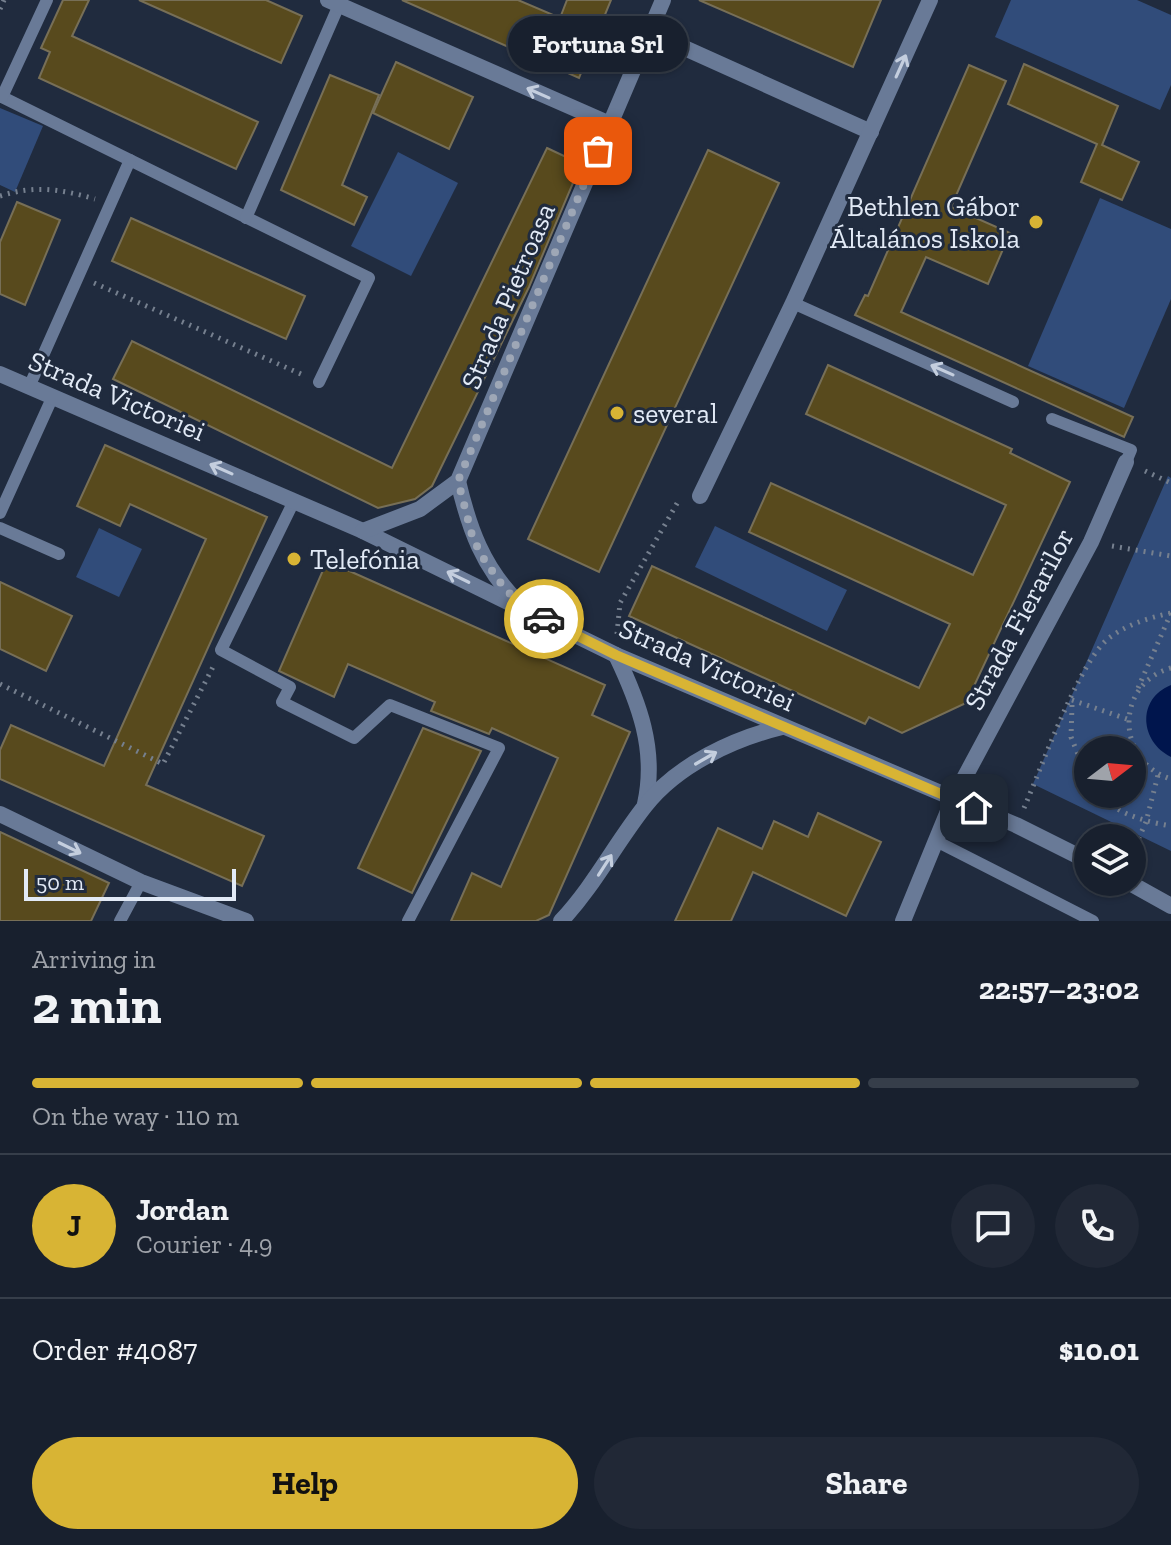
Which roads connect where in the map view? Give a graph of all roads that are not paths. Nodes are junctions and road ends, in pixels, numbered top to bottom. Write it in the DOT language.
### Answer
graph roads {
  1 [pos="47,0"];
  2 [pos="663,0"];
  3 [pos="930,0"];
  4 [pos="333,2"];
  5 [pos="649,32"];
  6 [pos="1,97"];
  7 [pos="610,124"];
  8 [pos="871,132"];
  9 [pos="130,160"];
  10 [pos="246,218"];
  11 [pos="793,303"];
  12 [pos="0,374"];
  13 [pos="319,382"];
  14 [pos="29,387"];
  15 [pos="53,396"];
  16 [pos="1013,402"];
  17 [pos="1052,419"];
  18 [pos="1126,462"];
  19 [pos="458,481"];
  20 [pos="700,496"];
  21 [pos="294,501"];
  22 [pos="0,513"];
  23 [pos="0,528"];
  24 [pos="363,531"];
  25 [pos="59,554"];
  26 [pos="528,611"];
  27 [pos="616,655"];
  28 [pos="782,727"];
  29 [pos="953,799"];
  30 [pos="645,805"];
  31 [pos="0,814"];
  32 [pos="936,841"];
  33 [pos="1074,854"];
  34 [pos="141,882"];
  35 [pos="1146,892"];
  36 [pos="1171,906"];
  37 [pos="120,921"];
  38 [pos="246,921"];
  39 [pos="408,921"];
  40 [pos="561,921"];
  41 [pos="903,921"];
  42 [pos="1093,921"];
  1 -- 6 [label="lane"];
  2 -- 5 [label="street, Strada Pietroasa"];
  8 -- 3 [label="street, one-way"];
  7 -- 4 [label="street, one-way"];
  4 -- 10 [label="lane"];
  5 -- 7 [label="street, Strada Pietroasa"];
  5 -- 8 [label="street"];
  6 -- 9 [label="lane"];
  7 -- 19 [label="street, Strada Pietroasa"];
  8 -- 11 [label="street"];
  9 -- 10 [label="lane"];
  9 -- 14 [label="lane"];
  10 -- 13 [label="lane"];
  16 -- 11 [label="lane, one-way"];
  11 -- 20 [label="street"];
  12 -- 14 [label="street, Strada Victoriei"];
  14 -- 15 [label="street, Strada Victoriei"];
  21 -- 15 [label="street, Strada Victoriei, one-way"];
  15 -- 22 [label="lane"];
  17 -- 18 [label="lane"];
  18 -- 29 [label="street, Strada Fierarilor"];
  19 -- 24 [label="street"];
  19 -- 26 [label="street"];
  21 -- 24 [label="street, Strada Victoriei"];
  21 -- 39 [label="lane"];
  23 -- 25 [label="lane"];
  26 -- 24 [label="street, Strada Victoriei, one-way"];
  26 -- 27 [label="street, Strada Victoriei"];
  27 -- 28 [label="street, Strada Victoriei"];
  27 -- 30 [label="street"];
  28 -- 29 [label="street, Strada Victoriei"];
  30 -- 28 [label="street, one-way"];
  29 -- 32 [label="street, Strada Fierarilor"];
  29 -- 33 [label="street, Strada Victoriei"];
  40 -- 30 [label="street, one-way"];
  31 -- 34 [label="street, one-way"];
  32 -- 41 [label="street, Strada Fierarilor"];
  32 -- 42 [label="lane"];
  34 -- 37 [label="lane"];
  34 -- 38 [label="street"];
  35 -- 36 [label="street"];
}
